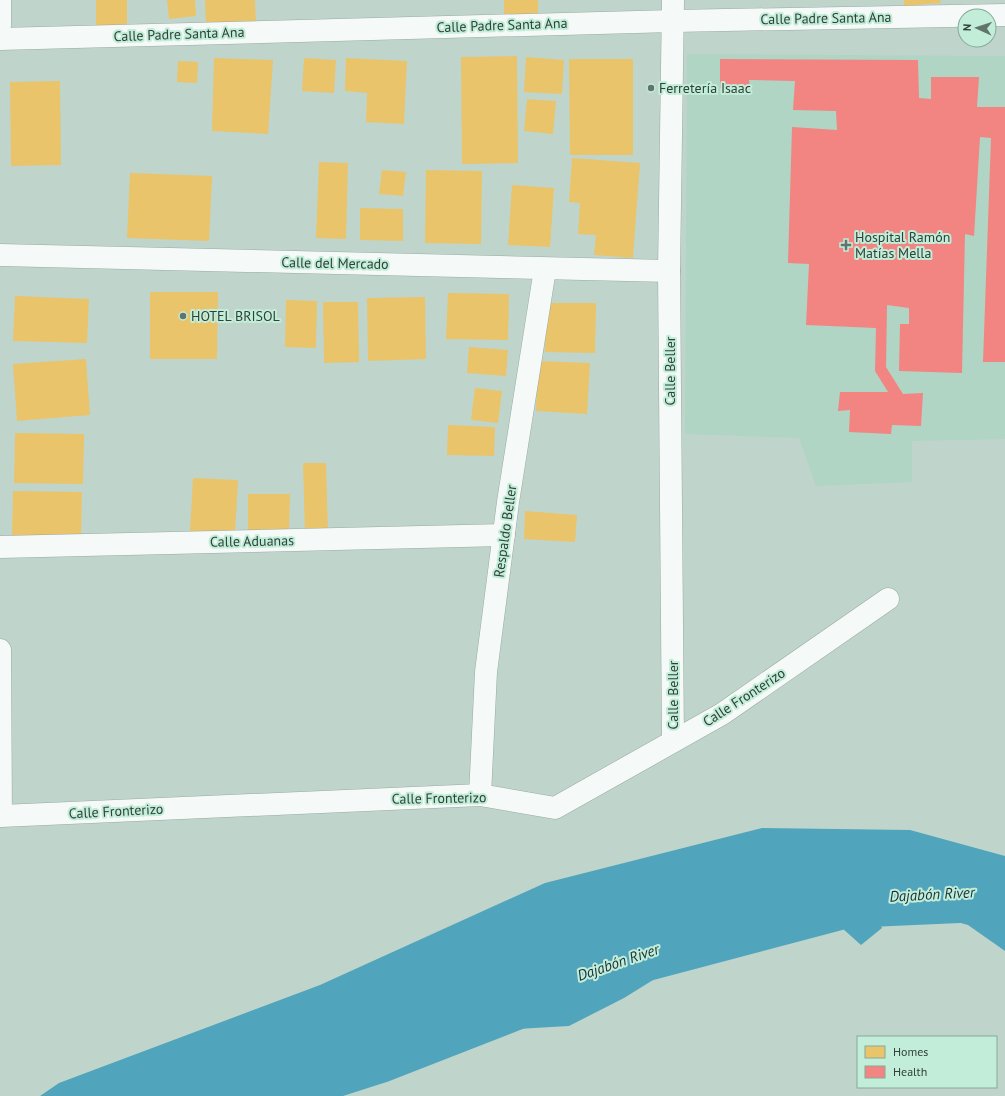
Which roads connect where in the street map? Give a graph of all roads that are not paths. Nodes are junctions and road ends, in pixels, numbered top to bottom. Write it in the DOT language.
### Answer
graph roads {
  1 [pos="0,0"];
  2 [pos="673,10"];
  3 [pos="1005,15"];
  4 [pos="0,25"];
  5 [pos="0,39"];
  6 [pos="0,255"];
  7 [pos="545,269"];
  8 [pos="669,271"];
  9 [pos="504,535"];
  10 [pos="0,547"];
  11 [pos="888,599"];
  12 [pos="0,650"];
  13 [pos="673,741"];
  14 [pos="480,795"];
  1 -- 4 [label="street"];
  2 -- 3 [label="street, Calle Padre Santa Ana"];
  2 -- 5 [label="street, Calle Padre Santa Ana"];
  2 -- 8 [label="street, Calle Beller"];
  6 -- 7 [label="street, Calle del Mercado"];
  7 -- 8 [label="street, Calle del Mercado"];
  7 -- 9 [label="street, Respaldo Beller"];
  8 -- 13 [label="street, Calle Beller"];
  9 -- 10 [label="street, Calle Aduanas"];
  9 -- 14 [label="street, Respaldo Beller"];
  11 -- 13 [label="street, Calle Fronterizo"];
  12 -- 14 [label="street, Calle Fronterizo"];
  13 -- 14 [label="street, Calle Fronterizo"];
}
